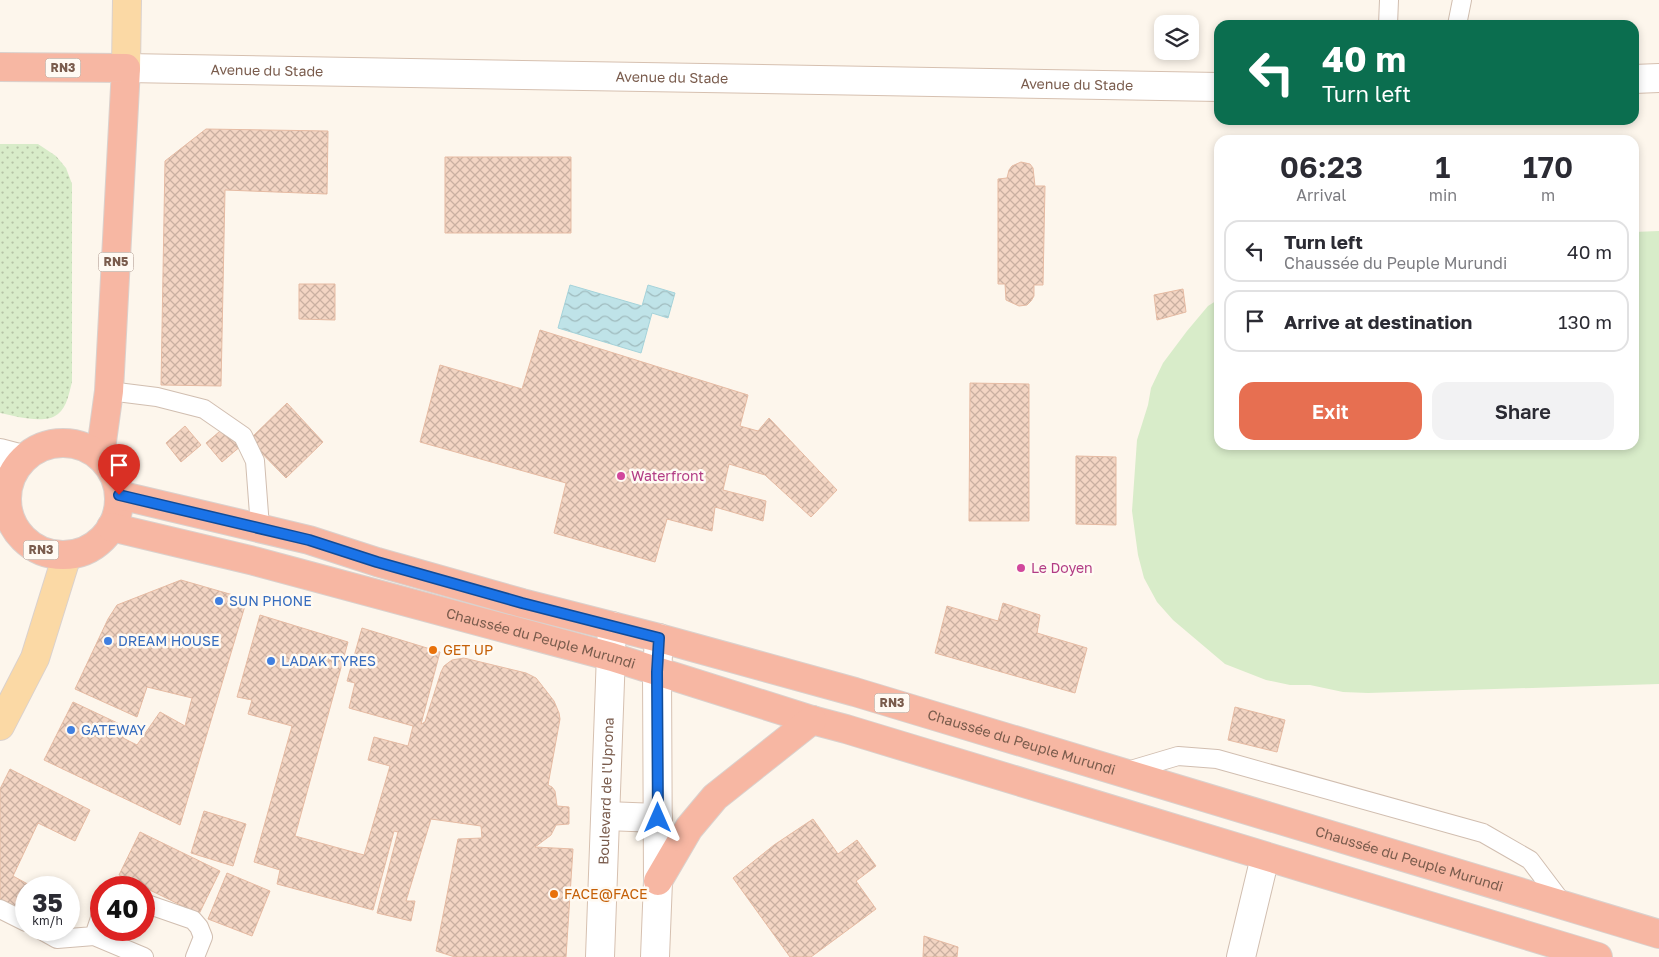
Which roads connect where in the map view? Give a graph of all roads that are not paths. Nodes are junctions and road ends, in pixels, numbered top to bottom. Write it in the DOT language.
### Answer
graph roads {
  1 [pos="126,0"];
  2 [pos="1389,0"];
  3 [pos="1462,0"];
  4 [pos="1388,20"];
  5 [pos="1458,20"];
  6 [pos="0,68"];
  7 [pos="126,68"];
  8 [pos="1659,78"];
  9 [pos="1639,79"];
  10 [pos="1214,87"];
  11 [pos="109,391"];
  12 [pos="11,456"];
  13 [pos="100,456"];
  14 [pos="119,495"];
  15 [pos="4,506"];
  16 [pos="111,527"];
  17 [pos="260,527"];
  18 [pos="67,555"];
  19 [pos="612,626"];
  20 [pos="659,638"];
  21 [pos="612,656"];
  22 [pos="657,672"];
  23 [pos="812,720"];
  24 [pos="0,726"];
  25 [pos="1122,773"];
  26 [pos="606,816"];
  27 [pos="658,818"];
  28 [pos="1265,857"];
  29 [pos="658,881"];
  30 [pos="1564,905"];
  31 [pos="155,907"];
  32 [pos="0,909"];
  33 [pos="15,916"];
  34 [pos="1659,934"];
  35 [pos="106,941"];
  36 [pos="144,957"];
  37 [pos="196,957"];
  38 [pos="600,957"];
  39 [pos="654,957"];
  40 [pos="1241,957"];
  41 [pos="1598,957"];
  1 -- 7 [label="main road, RN5"];
  2 -- 4 [label="lane"];
  3 -- 5 [label="lane"];
  6 -- 7 [label="highway, RN3"];
  7 -- 10 [label="street, Avenue du Stade"];
  7 -- 11 [label="highway, RN5"];
  8 -- 9 [label="street"];
  11 -- 13 [label="highway, RN5"];
  11 -- 17 [label="lane"];
  12 -- 13 [label="highway, RN3"];
  12 -- 15 [label="highway, RN3"];
  13 -- 14 [label="highway"];
  14 -- 16 [label="highway, RN3"];
  14 -- 17 [label="highway, Chaussée du Peuple Murundi / RN3"];
  15 -- 18 [label="highway, RN3"];
  16 -- 18 [label="highway, RN3"];
  16 -- 21 [label="highway, Chaussée du Peuple Murundi"];
  17 -- 19 [label="highway, Chaussée du Peuple Murundi / RN3"];
  18 -- 24 [label="main road"];
  19 -- 20 [label="highway, Chaussée du Peuple Murundi / RN3"];
  19 -- 21 [label="street, Boulevard de l'Uprona"];
  20 -- 22 [label="street"];
  20 -- 25 [label="highway, Chaussée du Peuple Murundi / RN3"];
  21 -- 22 [label="highway, Chaussée du Peuple Murundi"];
  21 -- 26 [label="street, Boulevard de l'Uprona"];
  22 -- 23 [label="highway, Chaussée du Peuple Murundi"];
  22 -- 27 [label="street"];
  23 -- 28 [label="highway, Chaussée du Peuple Murundi"];
  23 -- 29 [label="highway"];
  25 -- 30 [label="highway, Chaussée du Peuple Murundi / RN3"];
  25 -- 30 [label="lane"];
  26 -- 27 [label="street"];
  26 -- 38 [label="street, Boulevard de l'Uprona"];
  27 -- 29 [label="street"];
  28 -- 40 [label="street"];
  28 -- 41 [label="highway, Chaussée du Peuple Murundi"];
  29 -- 39 [label="street"];
  30 -- 34 [label="highway, Chaussée du Peuple Murundi / RN3"];
  31 -- 37 [label="lane"];
  32 -- 33 [label="lane"];
  35 -- 36 [label="lane"];
}
